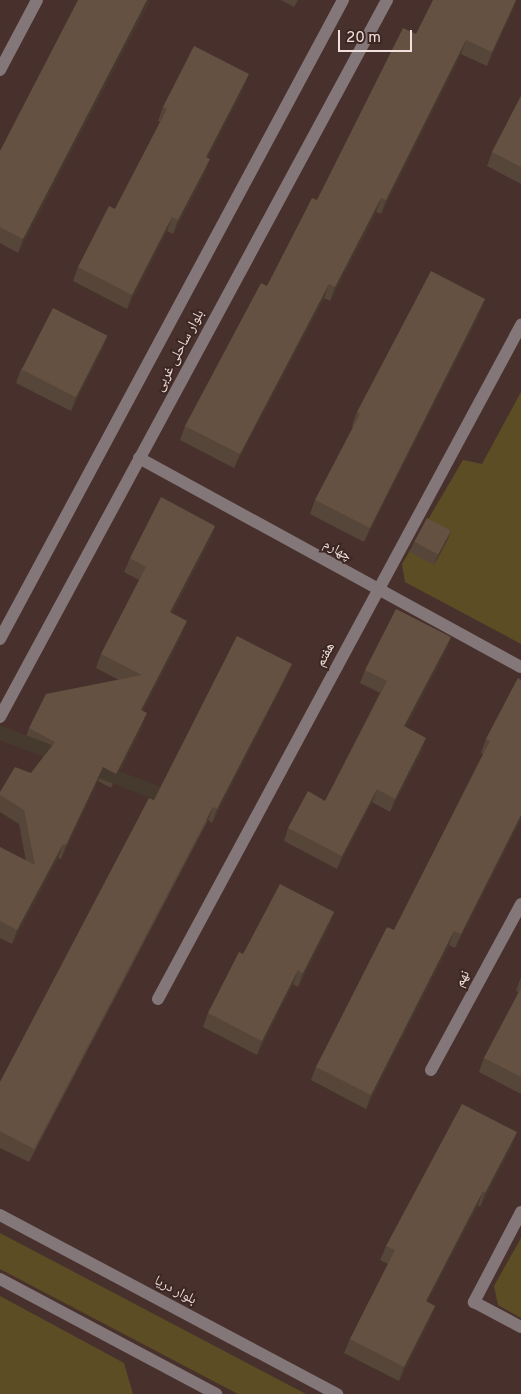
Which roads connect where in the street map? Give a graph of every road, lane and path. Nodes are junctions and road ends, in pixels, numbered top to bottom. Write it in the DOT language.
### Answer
graph roads {
  1 [pos="37,0"];
  2 [pos="343,0"];
  3 [pos="387,0"];
  4 [pos="0,70"];
  5 [pos="521,325"];
  6 [pos="139,458"];
  7 [pos="378,591"];
  8 [pos="0,638"];
  9 [pos="521,667"];
  10 [pos="0,717"];
  11 [pos="521,904"];
  12 [pos="158,999"];
  13 [pos="431,1070"];
  14 [pos="521,1212"];
  15 [pos="0,1215"];
  16 [pos="0,1279"];
  17 [pos="521,1327"];
  18 [pos="216,1394"];
  19 [pos="337,1394"];
  1 -- 4 [label="street"];
  2 -- 8 [label="street, بلوار ساحلی غربی"];
  3 -- 6 [label="street, بلوار ساحلی غربی"];
  5 -- 7 [label="street, هفتم"];
  6 -- 7 [label="street, چهارم"];
  6 -- 10 [label="street, بلوار ساحلی غربی"];
  7 -- 9 [label="street, چهارم"];
  7 -- 12 [label="street, هفتم"];
  11 -- 13 [label="street, نهم"];
  14 -- 17 [label="street"];
  15 -- 19 [label="street, بلوار دریا"];
  16 -- 18 [label="street"];
}
